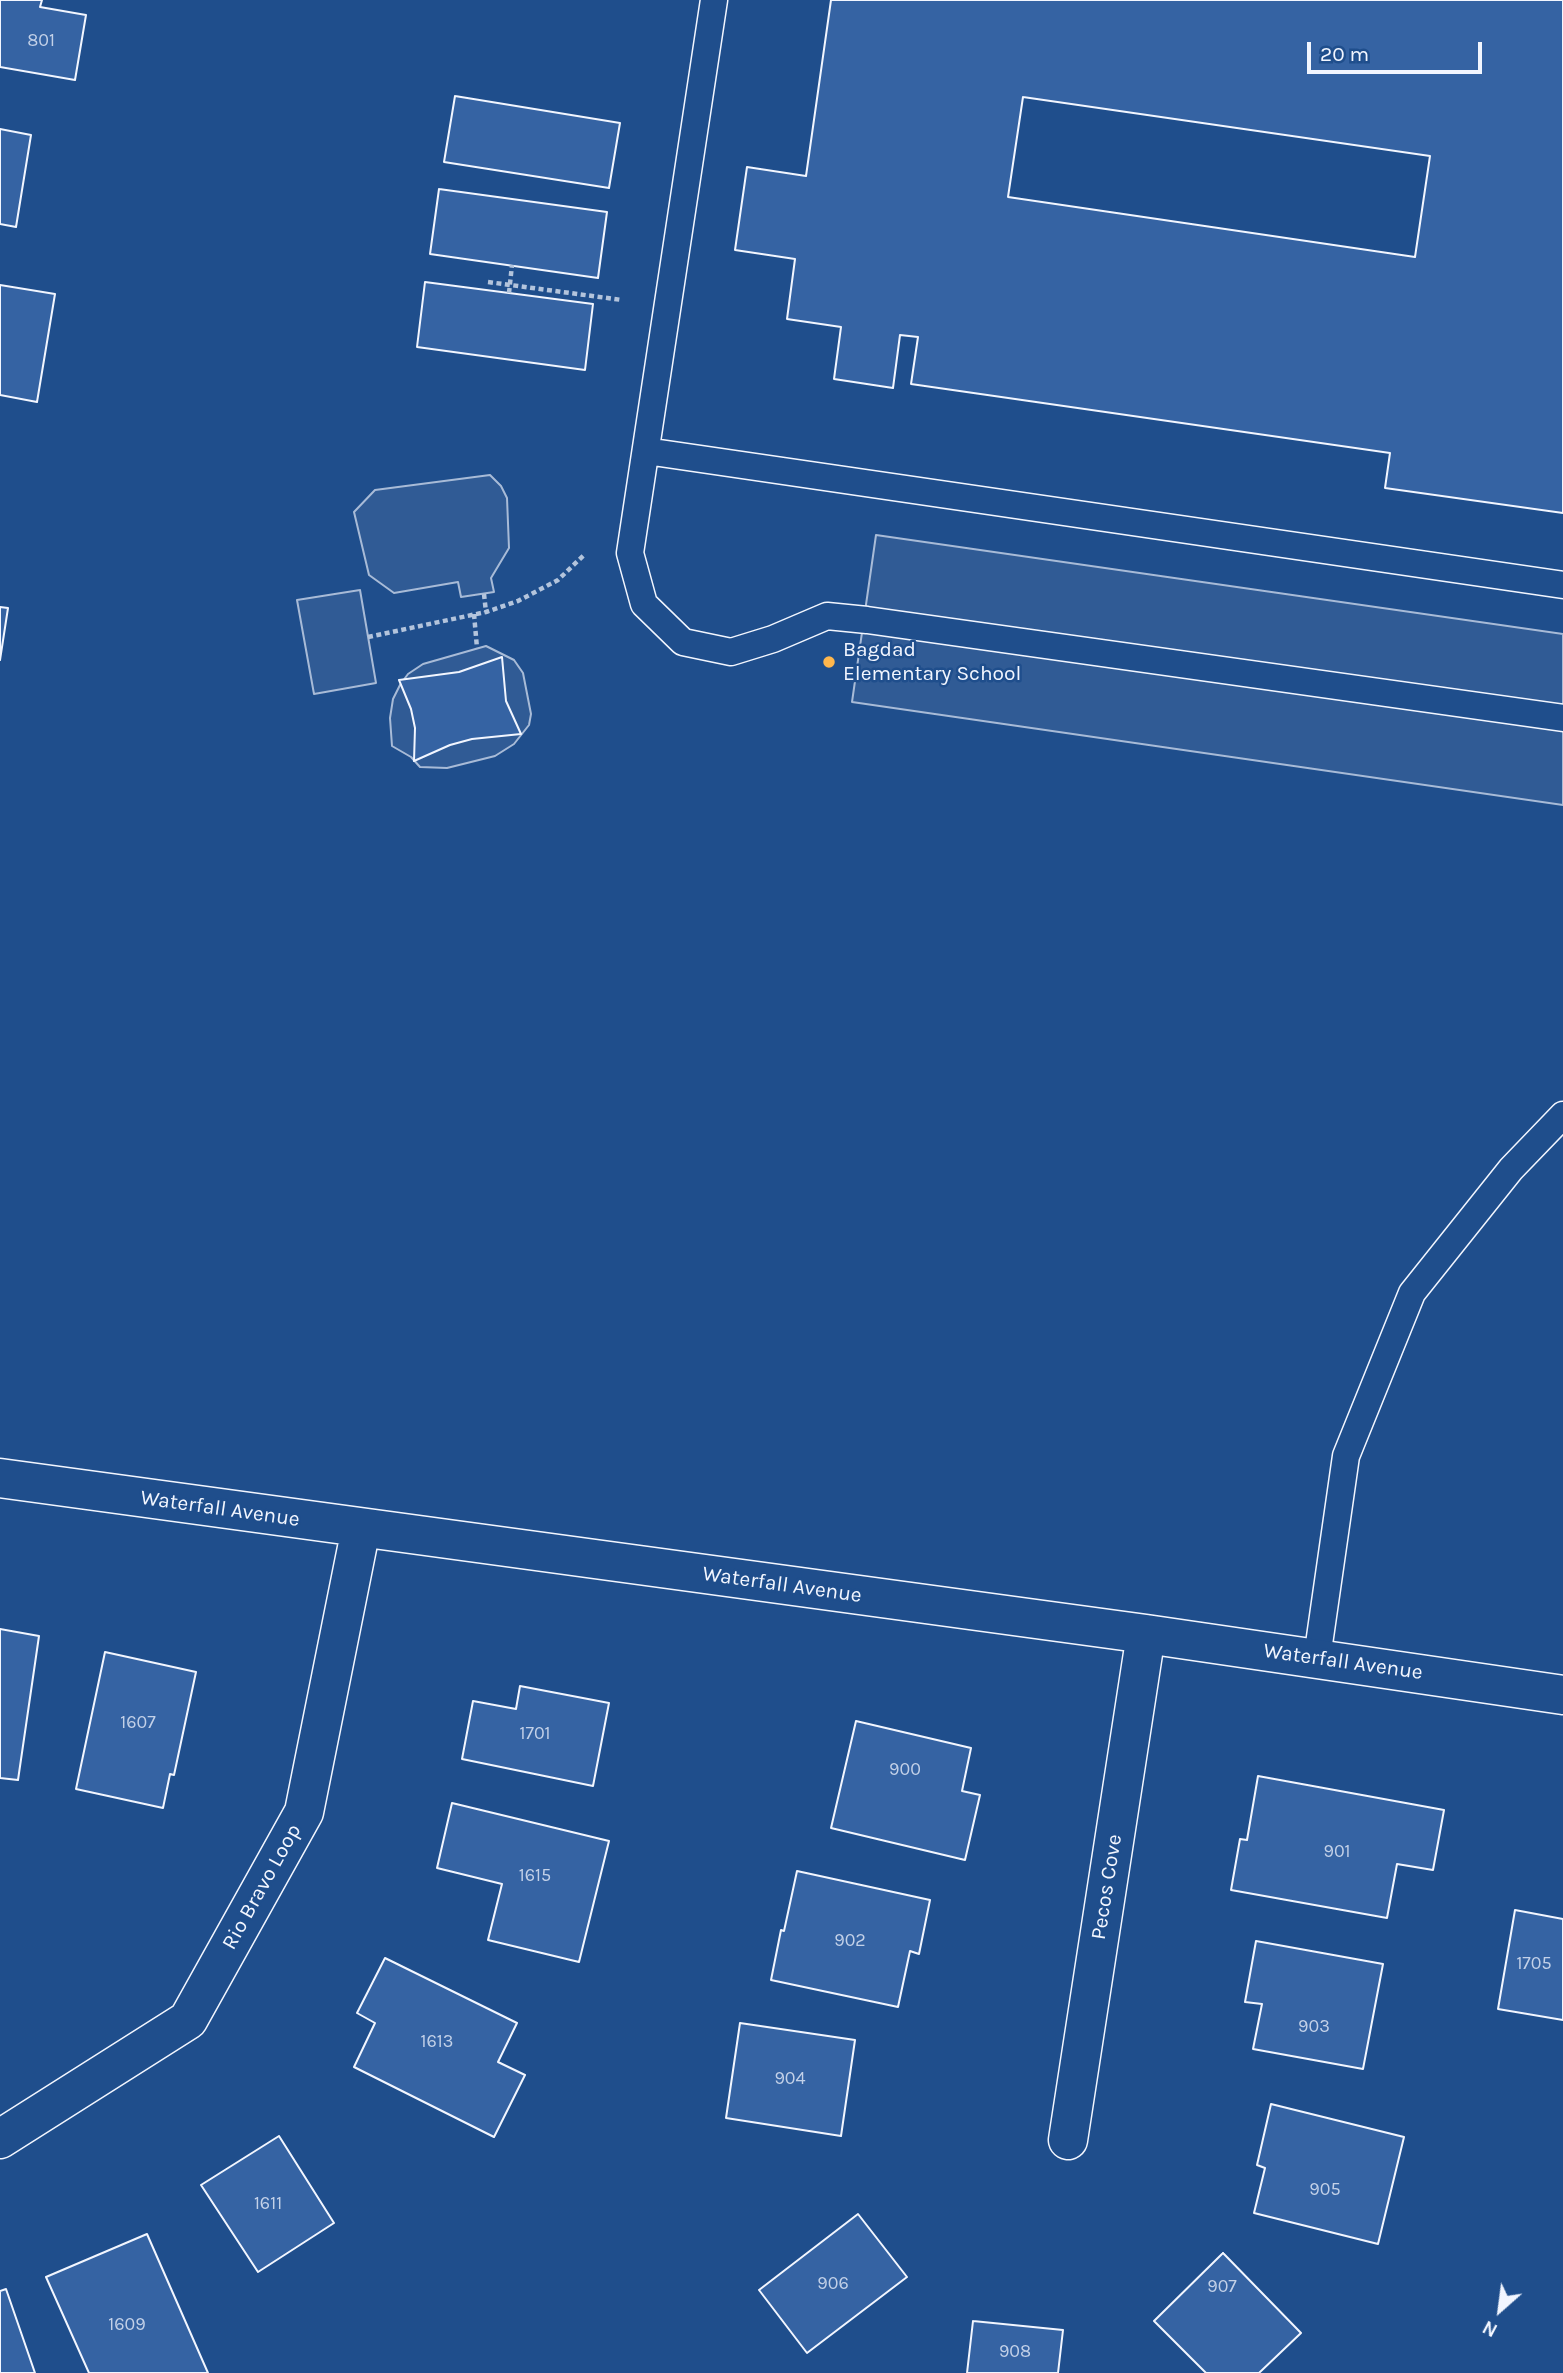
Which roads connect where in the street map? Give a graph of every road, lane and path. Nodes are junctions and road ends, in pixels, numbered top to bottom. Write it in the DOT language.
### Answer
graph roads {
  1 [pos="714,0"];
  2 [pos="512,265"];
  3 [pos="488,282"];
  4 [pos="509,285"];
  5 [pos="509,293"];
  6 [pos="626,300"];
  7 [pos="646,451"];
  8 [pos="588,548"];
  9 [pos="1563,585"];
  10 [pos="484,594"];
  11 [pos="486,612"];
  12 [pos="474,614"];
  13 [pos="368,637"];
  14 [pos="477,648"];
  15 [pos="1563,718"];
  16 [pos="1563,1115"];
  17 [pos="0,1478"];
  18 [pos="360,1528"];
  19 [pos="1146,1634"];
  20 [pos="1317,1658"];
  21 [pos="1563,1695"];
  22 [pos="0,2139"];
  23 [pos="1068,2140"];
  1 -- 7 [label="lane"];
  2 -- 4 [label="path"];
  3 -- 4 [label="path"];
  4 -- 5 [label="path"];
  4 -- 6 [label="path"];
  7 -- 9 [label="lane"];
  7 -- 15 [label="lane"];
  8 -- 11 [label="path"];
  10 -- 11 [label="path"];
  11 -- 12 [label="path"];
  12 -- 13 [label="path"];
  12 -- 14 [label="path"];
  16 -- 20 [label="lane"];
  17 -- 18 [label="street, Waterfall Avenue"];
  18 -- 19 [label="street, Waterfall Avenue"];
  18 -- 22 [label="street, Rio Bravo Loop"];
  19 -- 20 [label="street, Waterfall Avenue"];
  19 -- 23 [label="street, Pecos Cove"];
  20 -- 21 [label="street, Waterfall Avenue"];
}
